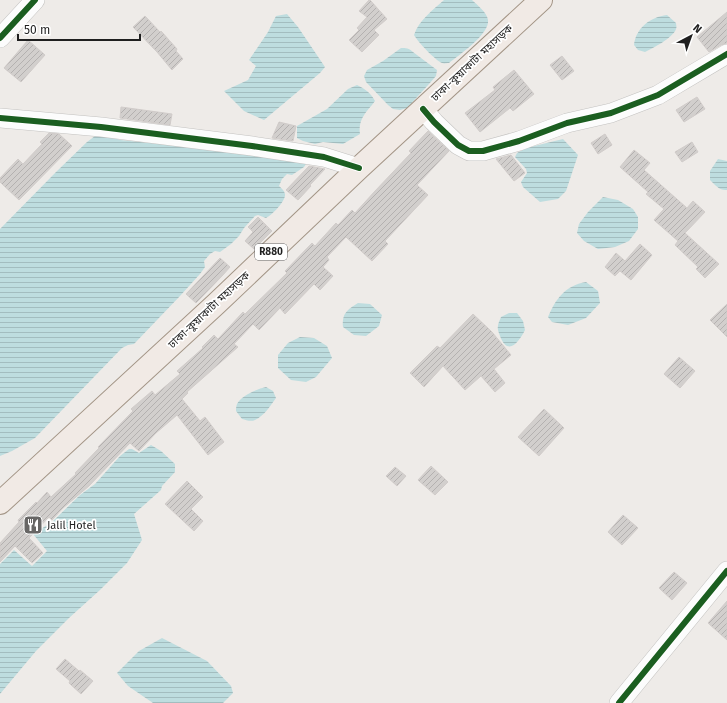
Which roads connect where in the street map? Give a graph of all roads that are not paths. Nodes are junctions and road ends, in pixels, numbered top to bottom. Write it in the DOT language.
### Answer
graph roads {
  1 [pos="35,0"];
  2 [pos="540,0"];
  3 [pos="0,38"];
  4 [pos="727,54"];
  5 [pos="423,109"];
  6 [pos="0,118"];
  7 [pos="359,168"];
  8 [pos="2,498"];
  9 [pos="727,571"];
  10 [pos="619,703"];
  1 -- 3 [label="street"];
  2 -- 5 [label="main road, ঢাকা-কুয়াকাটা মহাসড়ক / R880"];
  4 -- 5 [label="street"];
  5 -- 7 [label="main road, ঢাকা-কুয়াকাটা মহাসড়ক / R880"];
  6 -- 7 [label="street"];
  7 -- 8 [label="main road, ঢাকা-কুয়াকাটা মহাসড়ক / R880"];
  9 -- 10 [label="street"];
}
